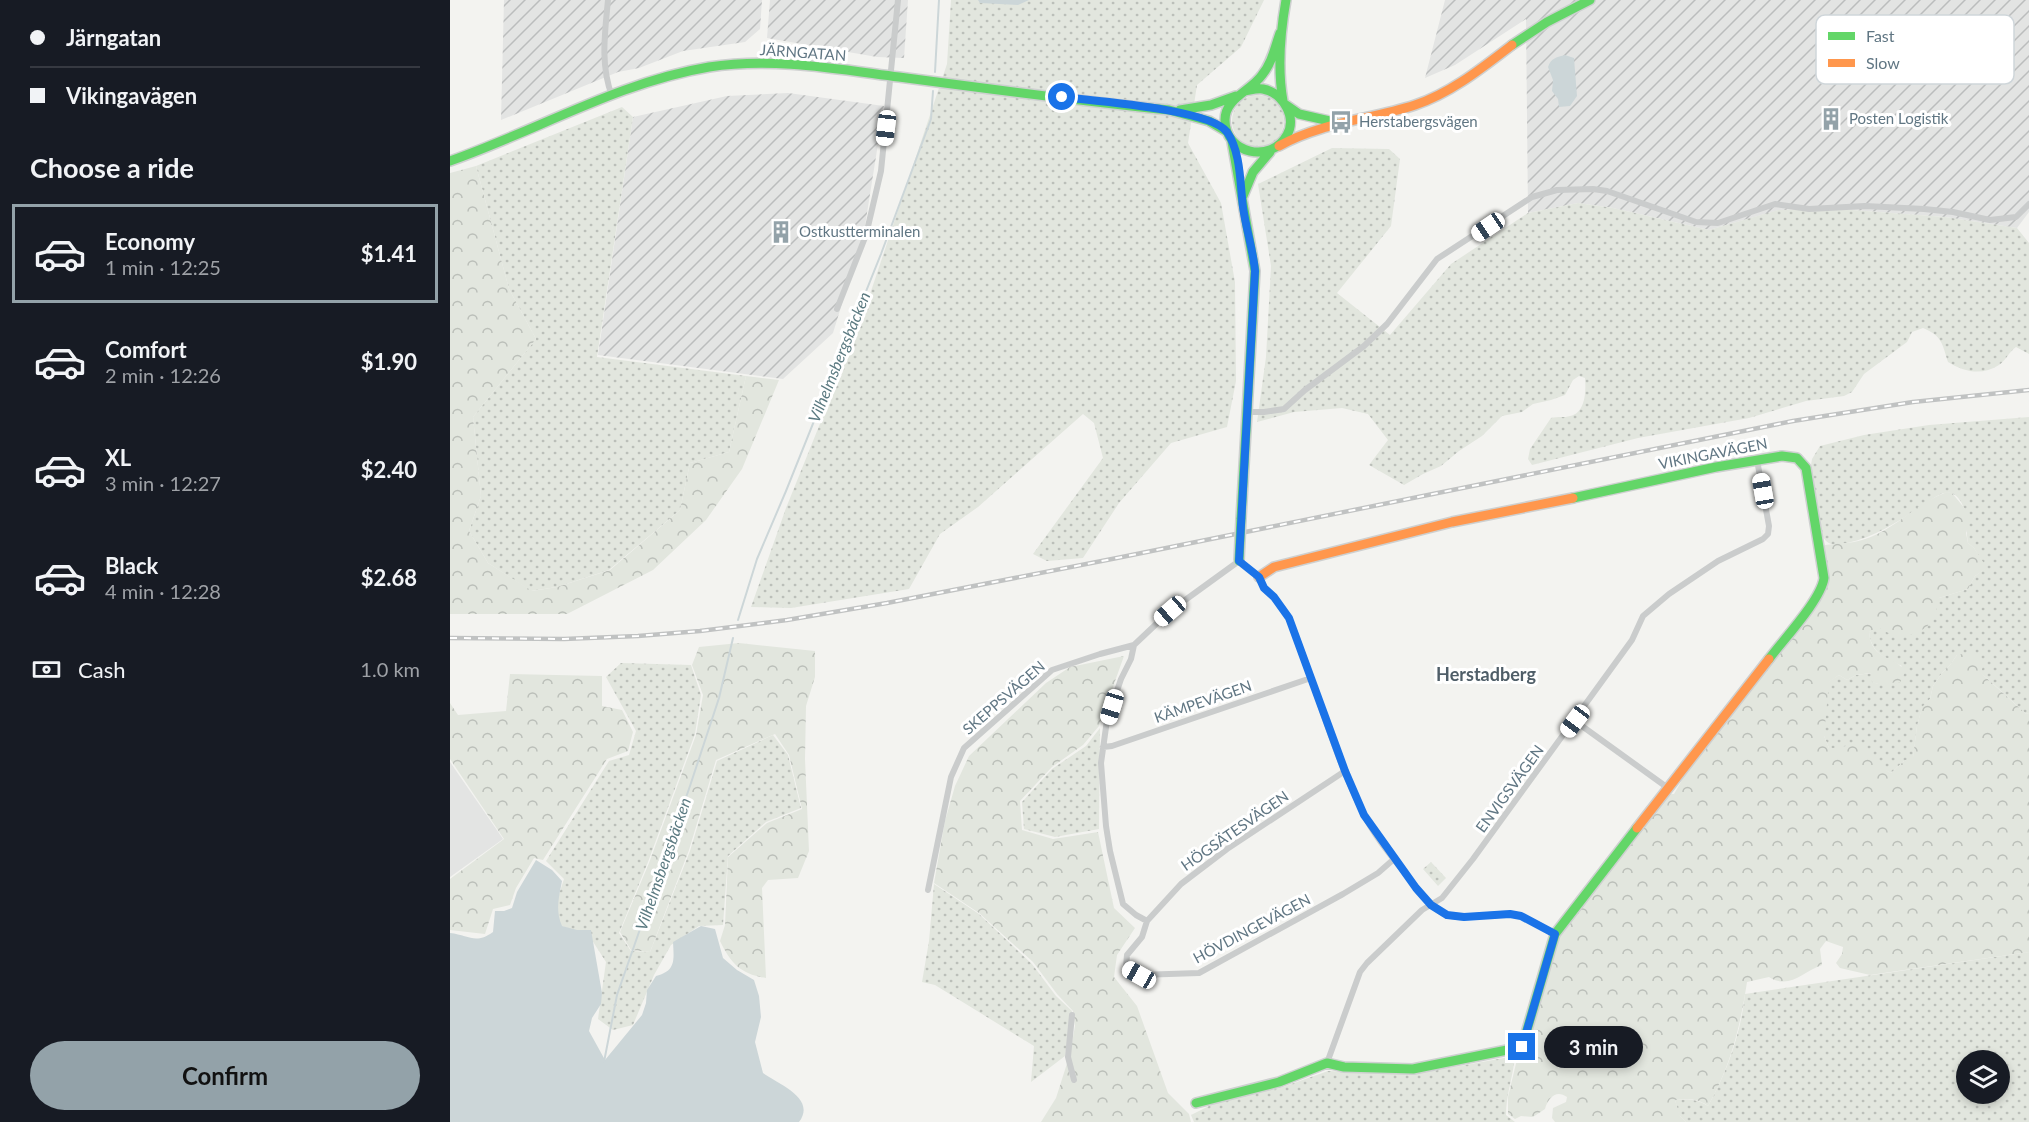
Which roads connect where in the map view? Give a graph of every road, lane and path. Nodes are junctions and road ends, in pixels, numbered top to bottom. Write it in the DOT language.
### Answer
graph roads {
  1 [pos="608,0"];
  2 [pos="898,0"];
  3 [pos="1286,0"];
  4 [pos="1590,0"];
  5 [pos="1280,33"];
  6 [pos="891,76"];
  7 [pos="1241,93"];
  8 [pos="612,96"];
  9 [pos="1285,103"];
  10 [pos="1169,110"];
  11 [pos="1337,123"];
  12 [pos="1226,131"];
  13 [pos="1232,142"];
  14 [pos="1275,149"];
  15 [pos="450,161"];
  16 [pos="1242,198"];
  17 [pos="2029,204"];
  18 [pos="837,309"];
  19 [pos="1248,412"];
  20 [pos="1757,460"];
  21 [pos="1239,561"];
  22 [pos="1259,577"];
  23 [pos="1134,645"];
  24 [pos="1311,678"];
  25 [pos="1575,721"];
  26 [pos="1103,747"];
  27 [pos="1345,771"];
  28 [pos="1668,788"];
  29 [pos="1394,859"];
  30 [pos="928,890"];
  31 [pos="1431,905"];
  32 [pos="1147,921"];
  33 [pos="1555,934"];
  34 [pos="1072,1015"];
  35 [pos="1327,1063"];
  36 [pos="1074,1080"];
  37 [pos="1196,1103"];
  1 -- 8 [label="street"];
  2 -- 6 [label="street"];
  3 -- 5 [label="street"];
  4 -- 11 [label="street"];
  5 -- 7 [label="street"];
  5 -- 9 [label="street"];
  6 -- 8 [label="street, JÄRNGATAN"];
  6 -- 10 [label="street, JÄRNGATAN"];
  6 -- 18 [label="street"];
  7 -- 9 [label="street"];
  7 -- 10 [label="street, JÄRNGATAN"];
  7 -- 12 [label="street"];
  8 -- 15 [label="street, JÄRNGATAN"];
  9 -- 11 [label="street"];
  9 -- 14 [label="street"];
  10 -- 12 [label="street, JÄRNGATAN"];
  11 -- 14 [label="street"];
  12 -- 13 [label="street"];
  13 -- 14 [label="street"];
  13 -- 16 [label="street"];
  14 -- 16 [label="street"];
  16 -- 19 [label="street"];
  17 -- 19 [label="street"];
  19 -- 21 [label="street, bridge"];
  20 -- 22 [label="street, VIKINGAVÄGEN"];
  20 -- 25 [label="street, ENVIGSVÄGEN"];
  20 -- 28 [label="street, VIKINGAVÄGEN"];
  21 -- 22 [label="street"];
  21 -- 23 [label="street"];
  22 -- 24 [label="street"];
  23 -- 26 [label="street"];
  23 -- 30 [label="street, SKEPPSVÄGEN"];
  24 -- 26 [label="street, KÄMPEVÄGEN"];
  24 -- 27 [label="street"];
  25 -- 28 [label="street"];
  25 -- 31 [label="street, ENVIGSVÄGEN"];
  26 -- 32 [label="street"];
  27 -- 29 [label="street"];
  27 -- 32 [label="street, HÖGSÄTESVÄGEN"];
  28 -- 33 [label="street, VIKINGAVÄGEN"];
  29 -- 31 [label="street"];
  29 -- 32 [label="street, HÖVDINGEVÄGEN"];
  31 -- 33 [label="street"];
  31 -- 35 [label="street, ENVIGSVÄGEN"];
  33 -- 35 [label="street, VIKINGAVÄGEN"];
  34 -- 36 [label="street"];
  35 -- 37 [label="street"];
}
